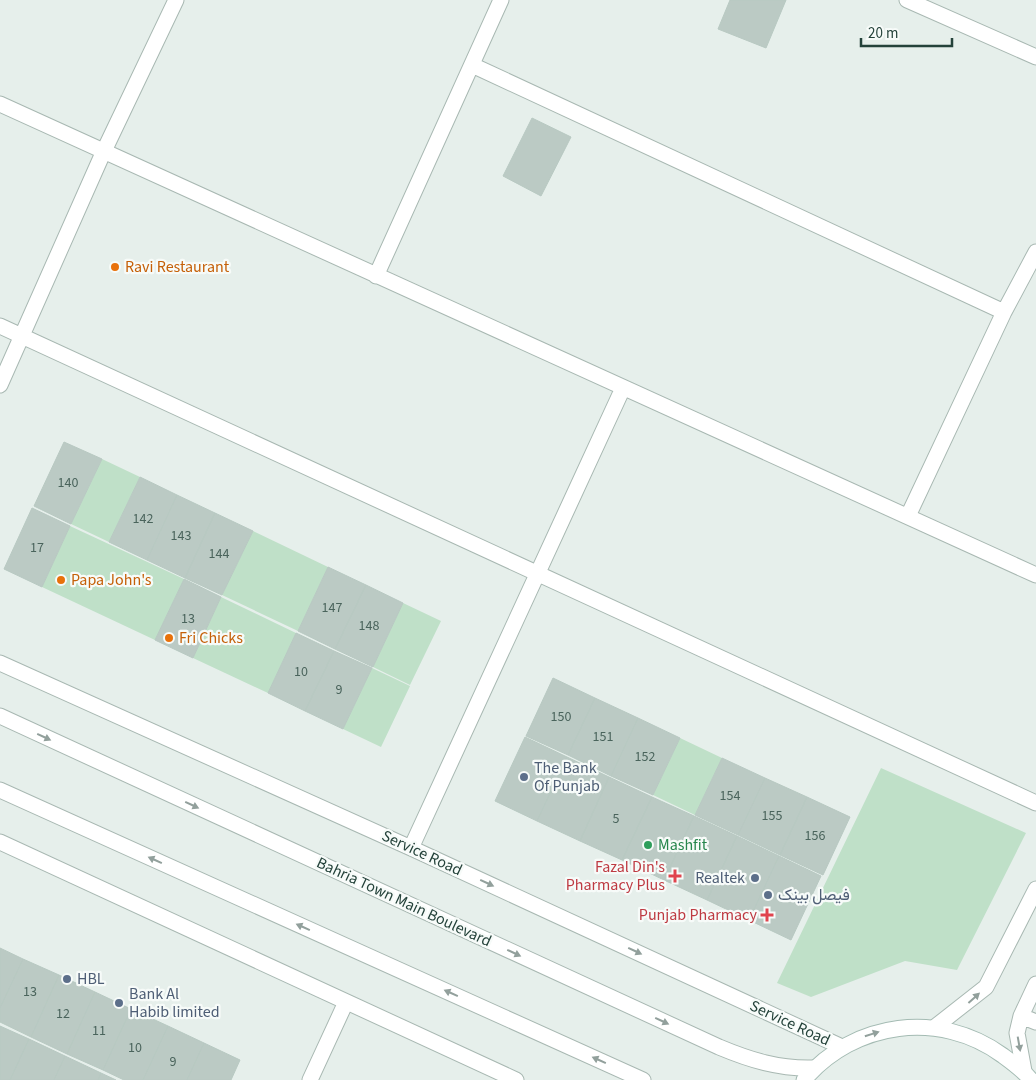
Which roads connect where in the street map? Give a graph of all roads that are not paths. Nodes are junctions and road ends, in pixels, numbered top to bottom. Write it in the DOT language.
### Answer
graph roads {
  1 [pos="176,0"];
  2 [pos="501,0"];
  3 [pos="907,0"];
  4 [pos="1036,57"];
  5 [pos="472,64"];
  6 [pos="0,104"];
  7 [pos="103,153"];
  8 [pos="1036,252"];
  9 [pos="376,276"];
  10 [pos="1004,312"];
  11 [pos="0,326"];
  12 [pos="22,336"];
  13 [pos="0,385"];
  14 [pos="623,388"];
  15 [pos="908,516"];
  16 [pos="537,575"];
  17 [pos="1036,575"];
  18 [pos="0,663"];
  19 [pos="0,716"];
  20 [pos="0,790"];
  21 [pos="1036,803"];
  22 [pos="0,842"];
  23 [pos="411,848"];
  24 [pos="1036,889"];
  25 [pos="1036,984"];
  26 [pos="346,1002"];
  27 [pos="1021,1016"];
  28 [pos="1036,1022"];
  29 [pos="935,1028"];
  30 [pos="842,1047"];
  31 [pos="809,1074"];
  32 [pos="1027,1076"];
  33 [pos="310,1080"];
  34 [pos="516,1080"];
  35 [pos="644,1080"];
  1 -- 7 [label="street"];
  2 -- 5 [label="street"];
  3 -- 4 [label="street"];
  5 -- 9 [label="street"];
  5 -- 10 [label="street"];
  6 -- 7 [label="street"];
  7 -- 9 [label="street"];
  7 -- 12 [label="street"];
  8 -- 10 [label="street"];
  9 -- 14 [label="street"];
  10 -- 15 [label="street"];
  11 -- 12 [label="street"];
  12 -- 13 [label="street"];
  12 -- 16 [label="street"];
  14 -- 15 [label="street"];
  14 -- 16 [label="street"];
  15 -- 17 [label="street"];
  16 -- 21 [label="street"];
  16 -- 23 [label="street"];
  18 -- 23 [label="street, Service Road"];
  19 -- 31 [label="street, Bahria Town Main Boulevard, one-way"];
  35 -- 20 [label="street, one-way"];
  22 -- 26 [label="street"];
  23 -- 30 [label="street, Service Road, one-way"];
  29 -- 24 [label="street, one-way"];
  25 -- 27 [label="street"];
  26 -- 33 [label="street"];
  26 -- 34 [label="street"];
  27 -- 28 [label="street"];
  27 -- 32 [label="street, one-way"];
  30 -- 29 [label="street, one-way"];
  29 -- 32 [label="street"];
  30 -- 31 [label="street"];
}
